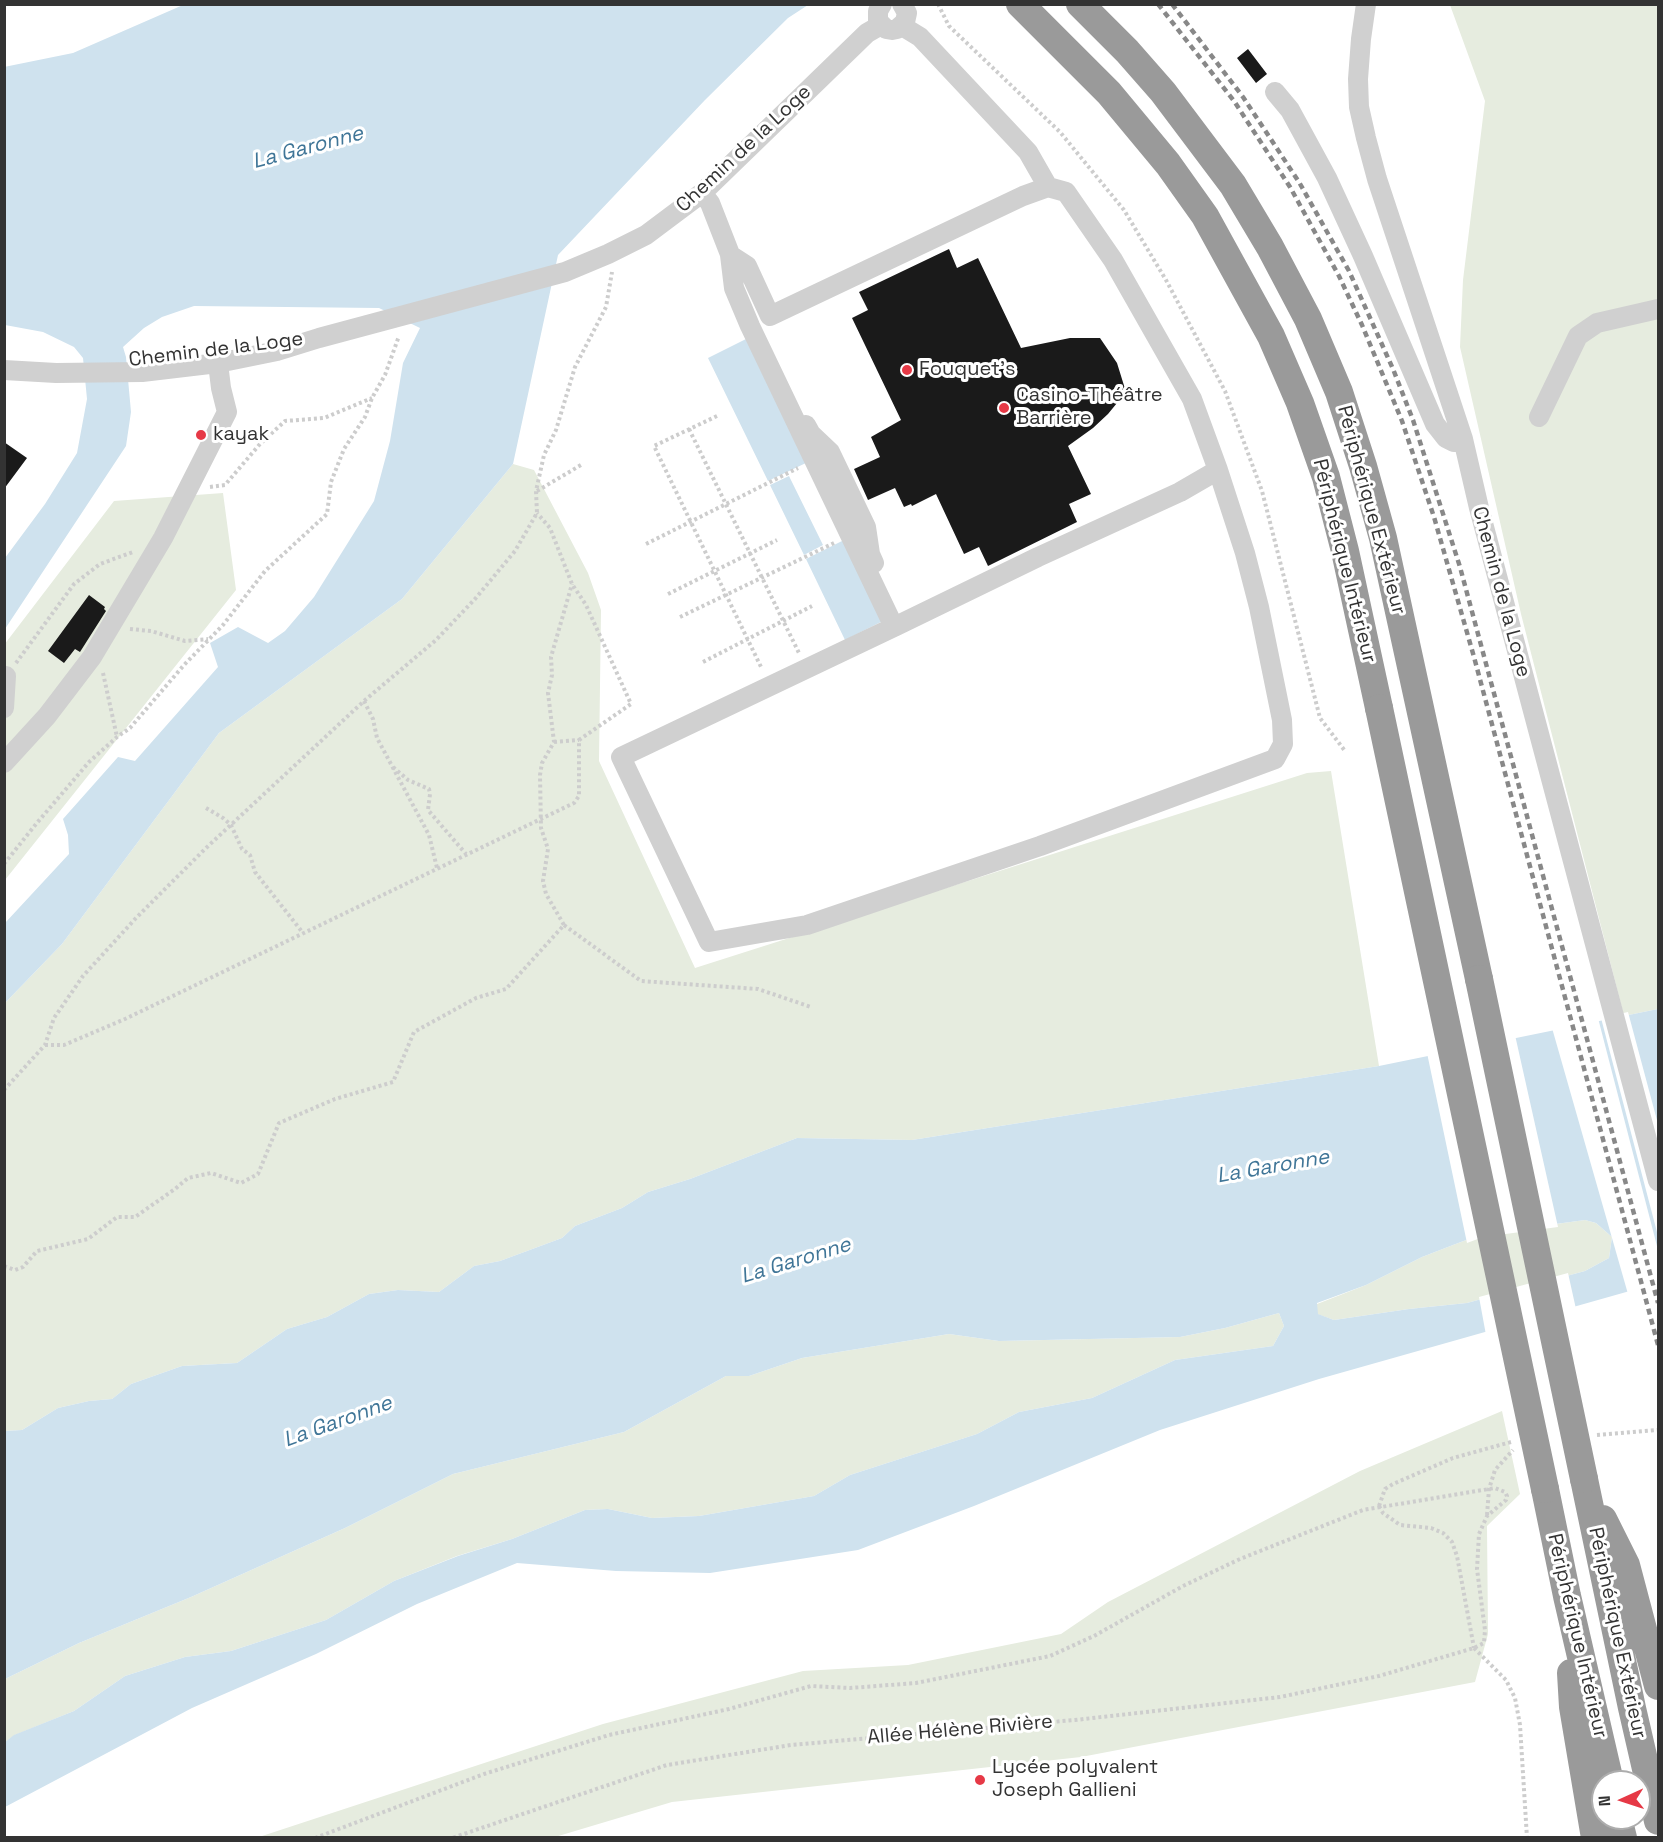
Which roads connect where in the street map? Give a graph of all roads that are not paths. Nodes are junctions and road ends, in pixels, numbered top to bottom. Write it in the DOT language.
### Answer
graph roads {
  1 [pos="882,4"];
  2 [pos="902,4"];
  3 [pos="1020,4"];
  4 [pos="1080,4"];
  5 [pos="1366,4"];
  6 [pos="881,25"];
  7 [pos="902,26"];
  8 [pos="1275,92"];
  9 [pos="1047,188"];
  10 [pos="702,193"];
  11 [pos="1659,309"];
  12 [pos="760,321"];
  13 [pos="319,338"];
  14 [pos="4,360"];
  15 [pos="218,363"];
  16 [pos="142,367"];
  17 [pos="56,368"];
  18 [pos="4,370"];
  19 [pos="1539,417"];
  20 [pos="1464,439"];
  21 [pos="1218,470"];
  22 [pos="898,625"];
  23 [pos="6,676"];
  24 [pos="4,708"];
  25 [pos="4,764"];
  26 [pos="1659,1181"];
  27 [pos="1584,1479"];
  28 [pos="1567,1596"];
  29 [pos="1659,1686"];
  30 [pos="1607,1770"];
  31 [pos="1659,1821"];
  32 [pos="1595,1838"];
  1 -- 6 [label="street"];
  2 -- 7 [label="street"];
  3 -- 28 [label="highway, Périphérique Intérieur, bridge"];
  4 -- 27 [label="highway, Périphérique Extérieur, bridge"];
  5 -- 20 [label="street, Chemin de la Loge"];
  6 -- 7 [label="street"];
  6 -- 10 [label="street, Chemin de la Loge"];
  7 -- 9 [label="street"];
  8 -- 20 [label="street"];
  9 -- 12 [label="street"];
  9 -- 21 [label="street"];
  10 -- 12 [label="street"];
  10 -- 13 [label="street, Chemin de la Loge"];
  11 -- 19 [label="street"];
  12 -- 22 [label="street"];
  12 -- 22 [label="street"];
  13 -- 15 [label="street, Chemin de la Loge"];
  13 -- 16 [label="street, Chemin de la Loge"];
  14 -- 17 [label="street, Chemin de la Loge"];
  15 -- 16 [label="street, Chemin de la Loge"];
  15 -- 25 [label="street"];
  16 -- 17 [label="street, Chemin de la Loge"];
  17 -- 18 [label="street, Chemin de la Loge"];
  20 -- 26 [label="street, Chemin de la Loge"];
  21 -- 22 [label="street"];
  21 -- 22 [label="street"];
  23 -- 24 [label="street"];
  27 -- 29 [label="highway"];
  27 -- 31 [label="highway, Périphérique Extérieur"];
  28 -- 30 [label="highway, Périphérique Intérieur"];
  28 -- 32 [label="highway"];
}
